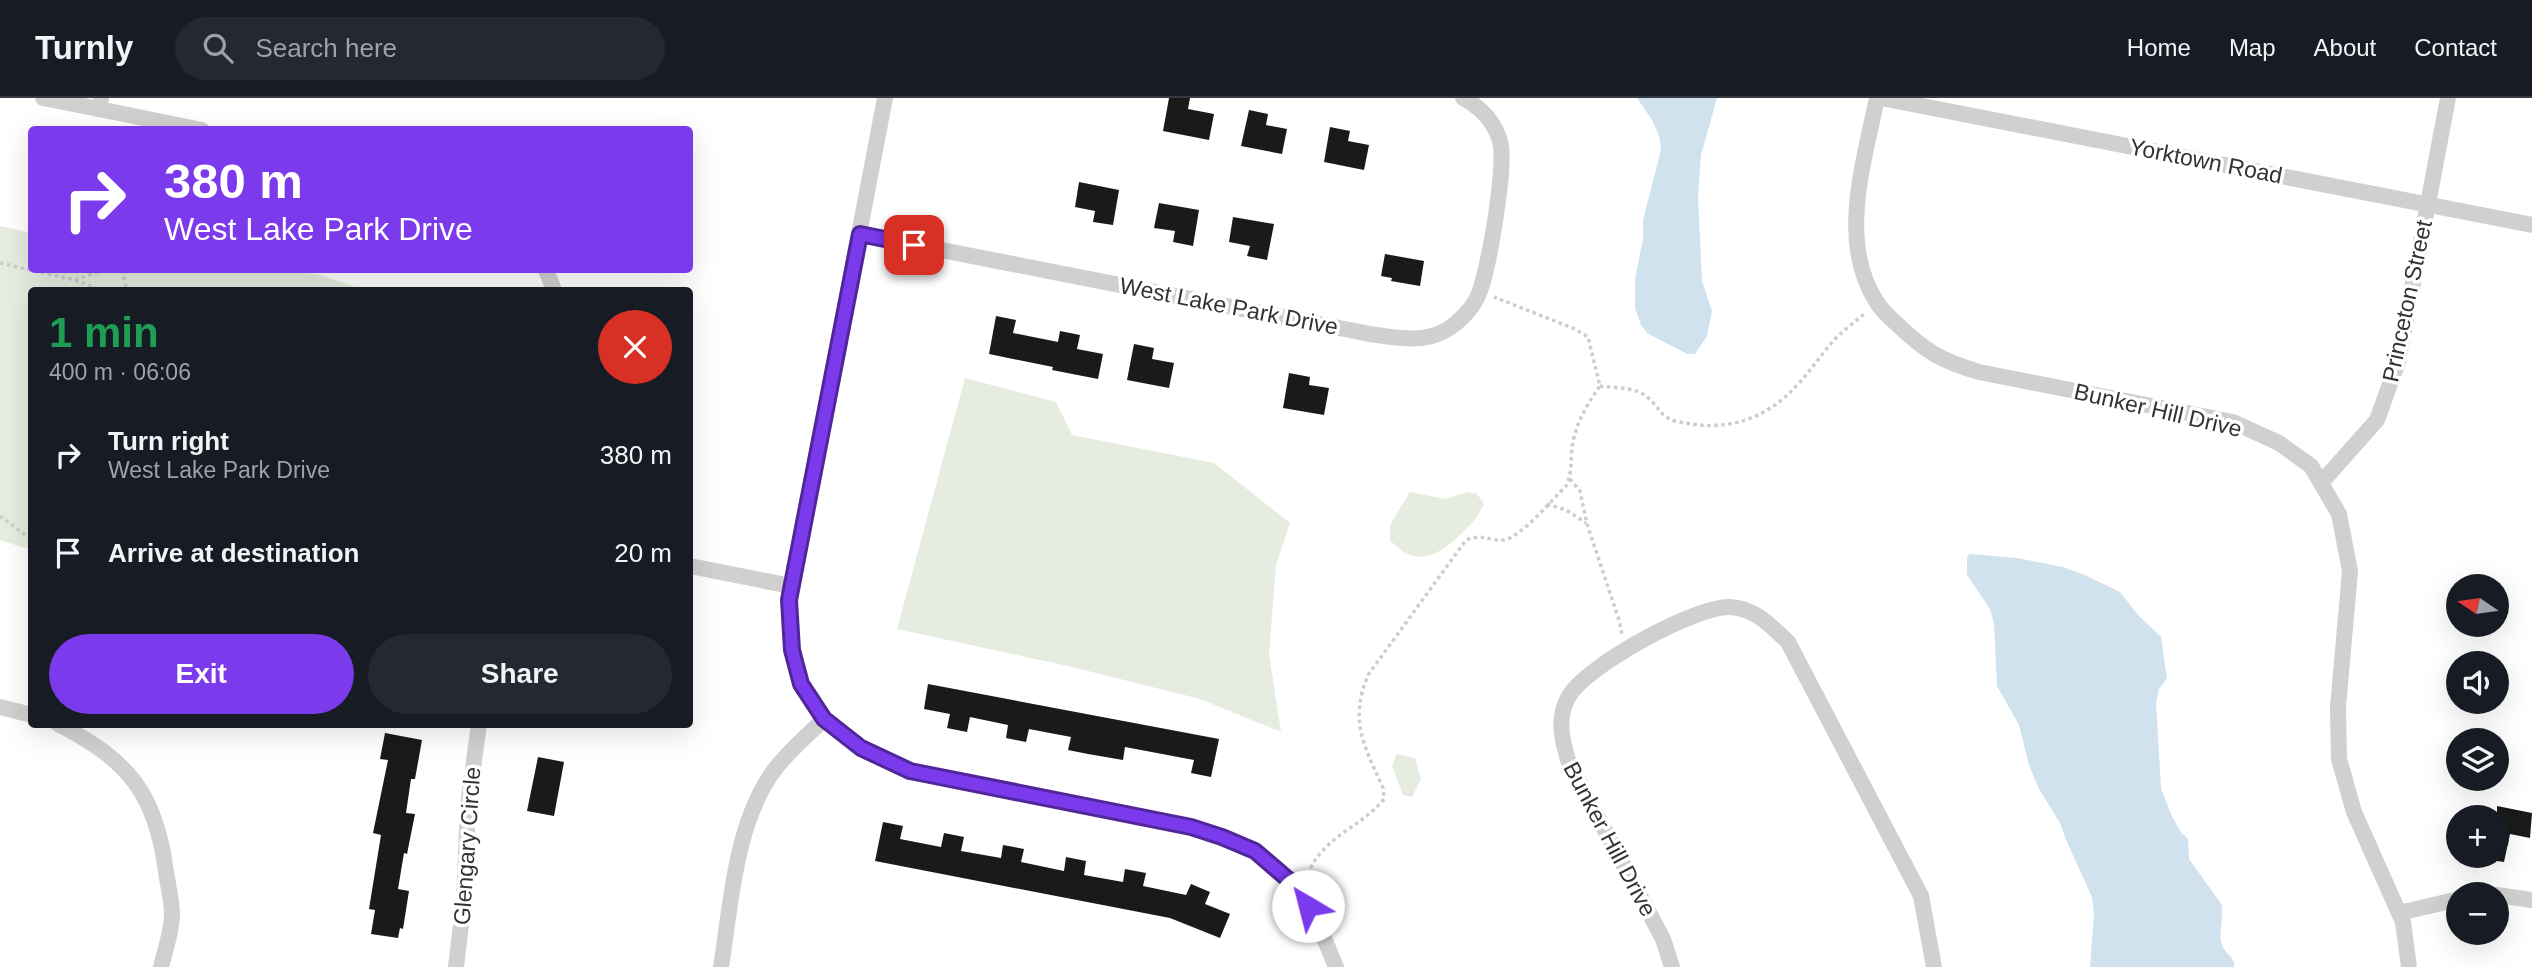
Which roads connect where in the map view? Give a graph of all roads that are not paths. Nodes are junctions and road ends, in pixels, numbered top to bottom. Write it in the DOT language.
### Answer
graph roads {
  1 [pos="43,98"];
  2 [pos="885,98"];
  3 [pos="1463,98"];
  4 [pos="1879,98"];
  5 [pos="2448,98"];
  6 [pos="100,104"];
  7 [pos="186,126"];
  8 [pos="2429,204"];
  9 [pos="2532,225"];
  10 [pos="860,234"];
  11 [pos="2321,483"];
  12 [pos="693,567"];
  13 [pos="791,586"];
  14 [pos="0,707"];
  15 [pos="28,714"];
  16 [pos="824,719"];
  17 [pos="66,728"];
  18 [pos="478,728"];
  19 [pos="2509,897"];
  20 [pos="2532,900"];
  21 [pos="2446,901"];
  22 [pos="2399,913"];
  23 [pos="162,967"];
  24 [pos="456,967"];
  25 [pos="721,967"];
  26 [pos="1336,967"];
  27 [pos="1672,967"];
  28 [pos="1934,967"];
  29 [pos="2409,967"];
  1 -- 6 [label="street"];
  2 -- 10 [label="street"];
  3 -- 10 [label="street, West Lake Park Drive"];
  4 -- 8 [label="street, Yorktown Road"];
  4 -- 11 [label="street, Bunker Hill Drive"];
  5 -- 8 [label="street, Princeton Street"];
  6 -- 7 [label="street"];
  8 -- 9 [label="street, Yorktown Road"];
  8 -- 11 [label="street, Princeton Street"];
  10 -- 13 [label="street"];
  11 -- 22 [label="street, Bunker Hill Drive"];
  12 -- 13 [label="street"];
  13 -- 16 [label="street"];
  14 -- 15 [label="street"];
  16 -- 25 [label="street"];
  16 -- 26 [label="street"];
  17 -- 23 [label="street"];
  18 -- 24 [label="street, Glengary Circle"];
  19 -- 20 [label="street"];
  21 -- 22 [label="street"];
  22 -- 29 [label="street, Bunker Hill Drive"];
  27 -- 28 [label="street, Bunker Hill Drive"];
}
